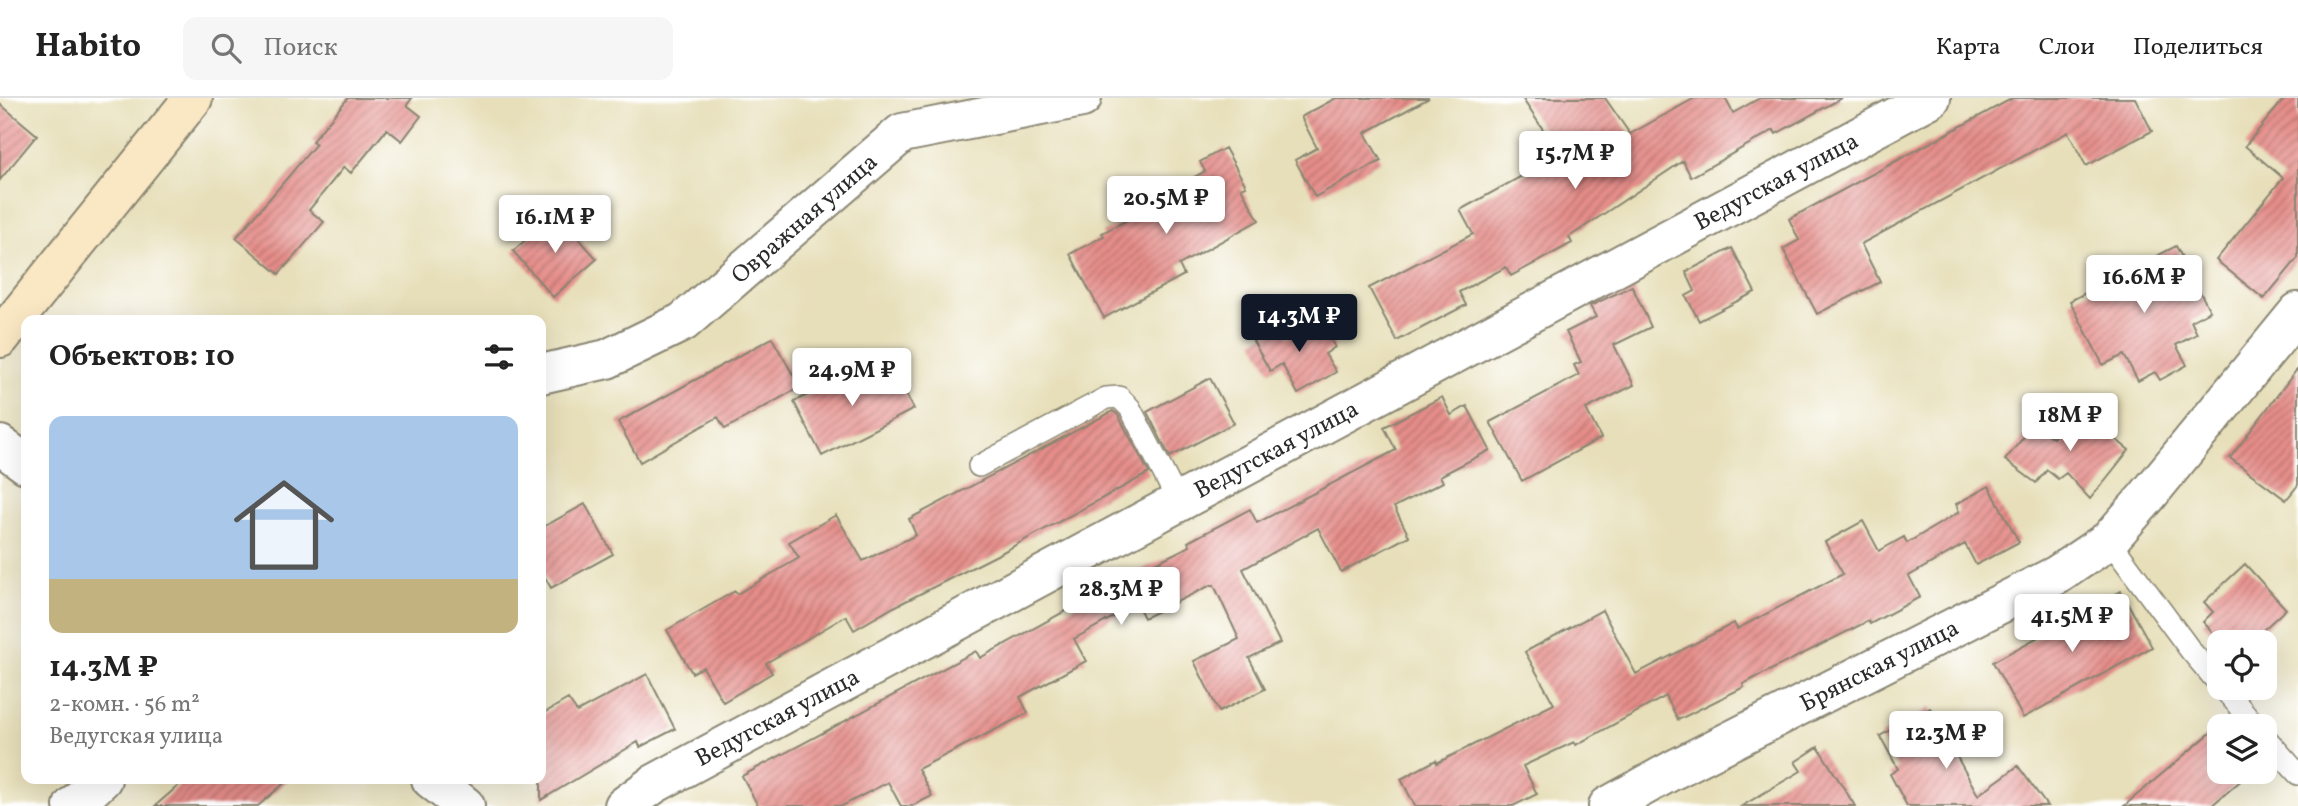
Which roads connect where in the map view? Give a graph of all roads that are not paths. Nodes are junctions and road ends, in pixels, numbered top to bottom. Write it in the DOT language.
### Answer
graph roads {
  1 [pos="193,98"];
  2 [pos="924,98"];
  3 [pos="1082,98"];
  4 [pos="1931,98"];
  5 [pos="902,133"];
  6 [pos="2298,312"];
  7 [pos="0,338"];
  8 [pos="546,373"];
  9 [pos="0,444"];
  10 [pos="21,460"];
  11 [pos="979,466"];
  12 [pos="1178,501"];
  13 [pos="2109,540"];
  14 [pos="2207,670"];
  15 [pos="2233,700"];
  16 [pos="2246,714"];
  17 [pos="2277,751"];
  18 [pos="2298,774"];
  19 [pos="97,784"];
  20 [pos="437,784"];
  21 [pos="73,806"];
  22 [pos="465,806"];
  23 [pos="624,806"];
  24 [pos="1608,806"];
  1 -- 7 [label="main road"];
  2 -- 5 [label="street"];
  3 -- 5 [label="street, Овражная улица"];
  4 -- 12 [label="street, Ведугская улица"];
  5 -- 8 [label="street, Овражная улица"];
  6 -- 13 [label="street, Брянская улица"];
  9 -- 10 [label="street"];
  11 -- 12 [label="lane"];
  12 -- 23 [label="street, Ведугская улица"];
  13 -- 14 [label="lane"];
  13 -- 24 [label="street, Брянская улица"];
  15 -- 16 [label="lane"];
  17 -- 18 [label="lane"];
  19 -- 21 [label="street"];
  20 -- 22 [label="street"];
}
